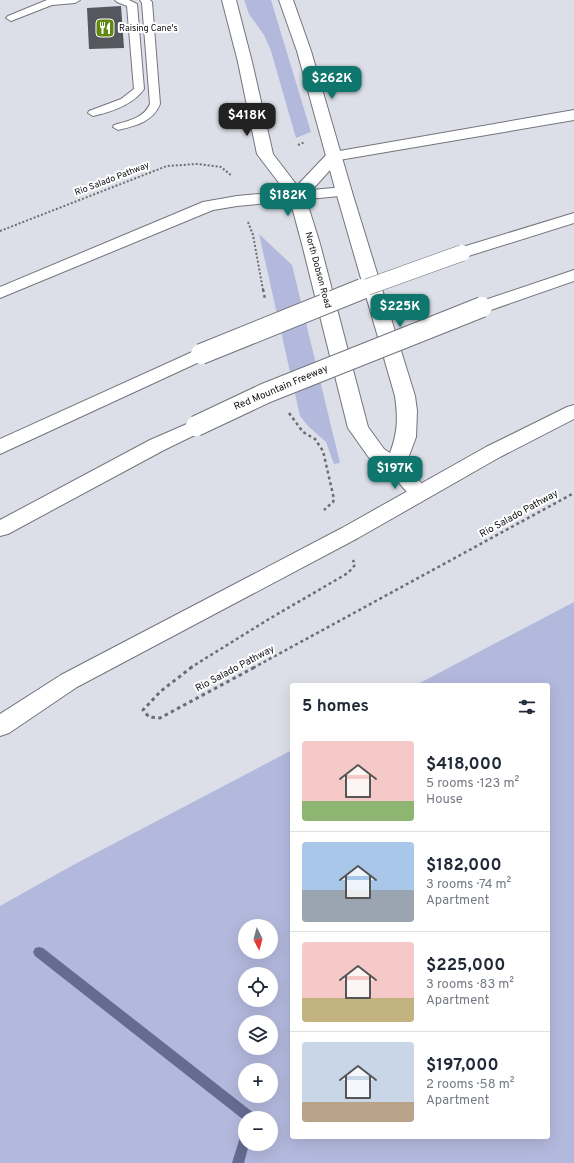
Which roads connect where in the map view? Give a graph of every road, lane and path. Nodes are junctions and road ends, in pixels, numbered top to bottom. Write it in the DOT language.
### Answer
graph roads {
  1 [pos="75,0"];
  2 [pos="120,0"];
  3 [pos="145,0"];
  4 [pos="229,0"];
  5 [pos="286,0"];
  6 [pos="11,18"];
  7 [pos="93,113"];
  8 [pos="574,116"];
  9 [pos="118,127"];
  10 [pos="334,156"];
  11 [pos="232,176"];
  12 [pos="344,192"];
  13 [pos="297,196"];
  14 [pos="574,218"];
  15 [pos="0,231"];
  16 [pos="574,275"];
  17 [pos="0,293"];
  18 [pos="574,411"];
  19 [pos="0,447"];
  20 [pos="395,465"];
  21 [pos="419,493"];
  22 [pos="574,493"];
  23 [pos="0,529"];
  24 [pos="352,559"];
  25 [pos="0,726"];
  1 -- 6 [label="lane"];
  2 -- 7 [label="lane"];
  3 -- 9 [label="lane"];
  4 -- 13 [label="main road, North Dobson Road"];
  5 -- 10 [label="main road"];
  8 -- 10 [label="main road"];
  10 -- 12 [label="main road"];
  10 -- 13 [label="main road"];
  11 -- 15 [label="path, Rio Salado Pathway"];
  12 -- 13 [label="main road"];
  12 -- 20 [label="main road"];
  13 -- 17 [label="main road"];
  13 -- 20 [label="main road, North Dobson Road"];
  14 -- 19 [label="main road, bridge"];
  16 -- 23 [label="main road, Red Mountain Freeway, bridge"];
  18 -- 21 [label="main road"];
  20 -- 21 [label="main road, North Dobson Road"];
  21 -- 25 [label="main road"];
  22 -- 24 [label="path, Rio Salado Pathway"];
}
